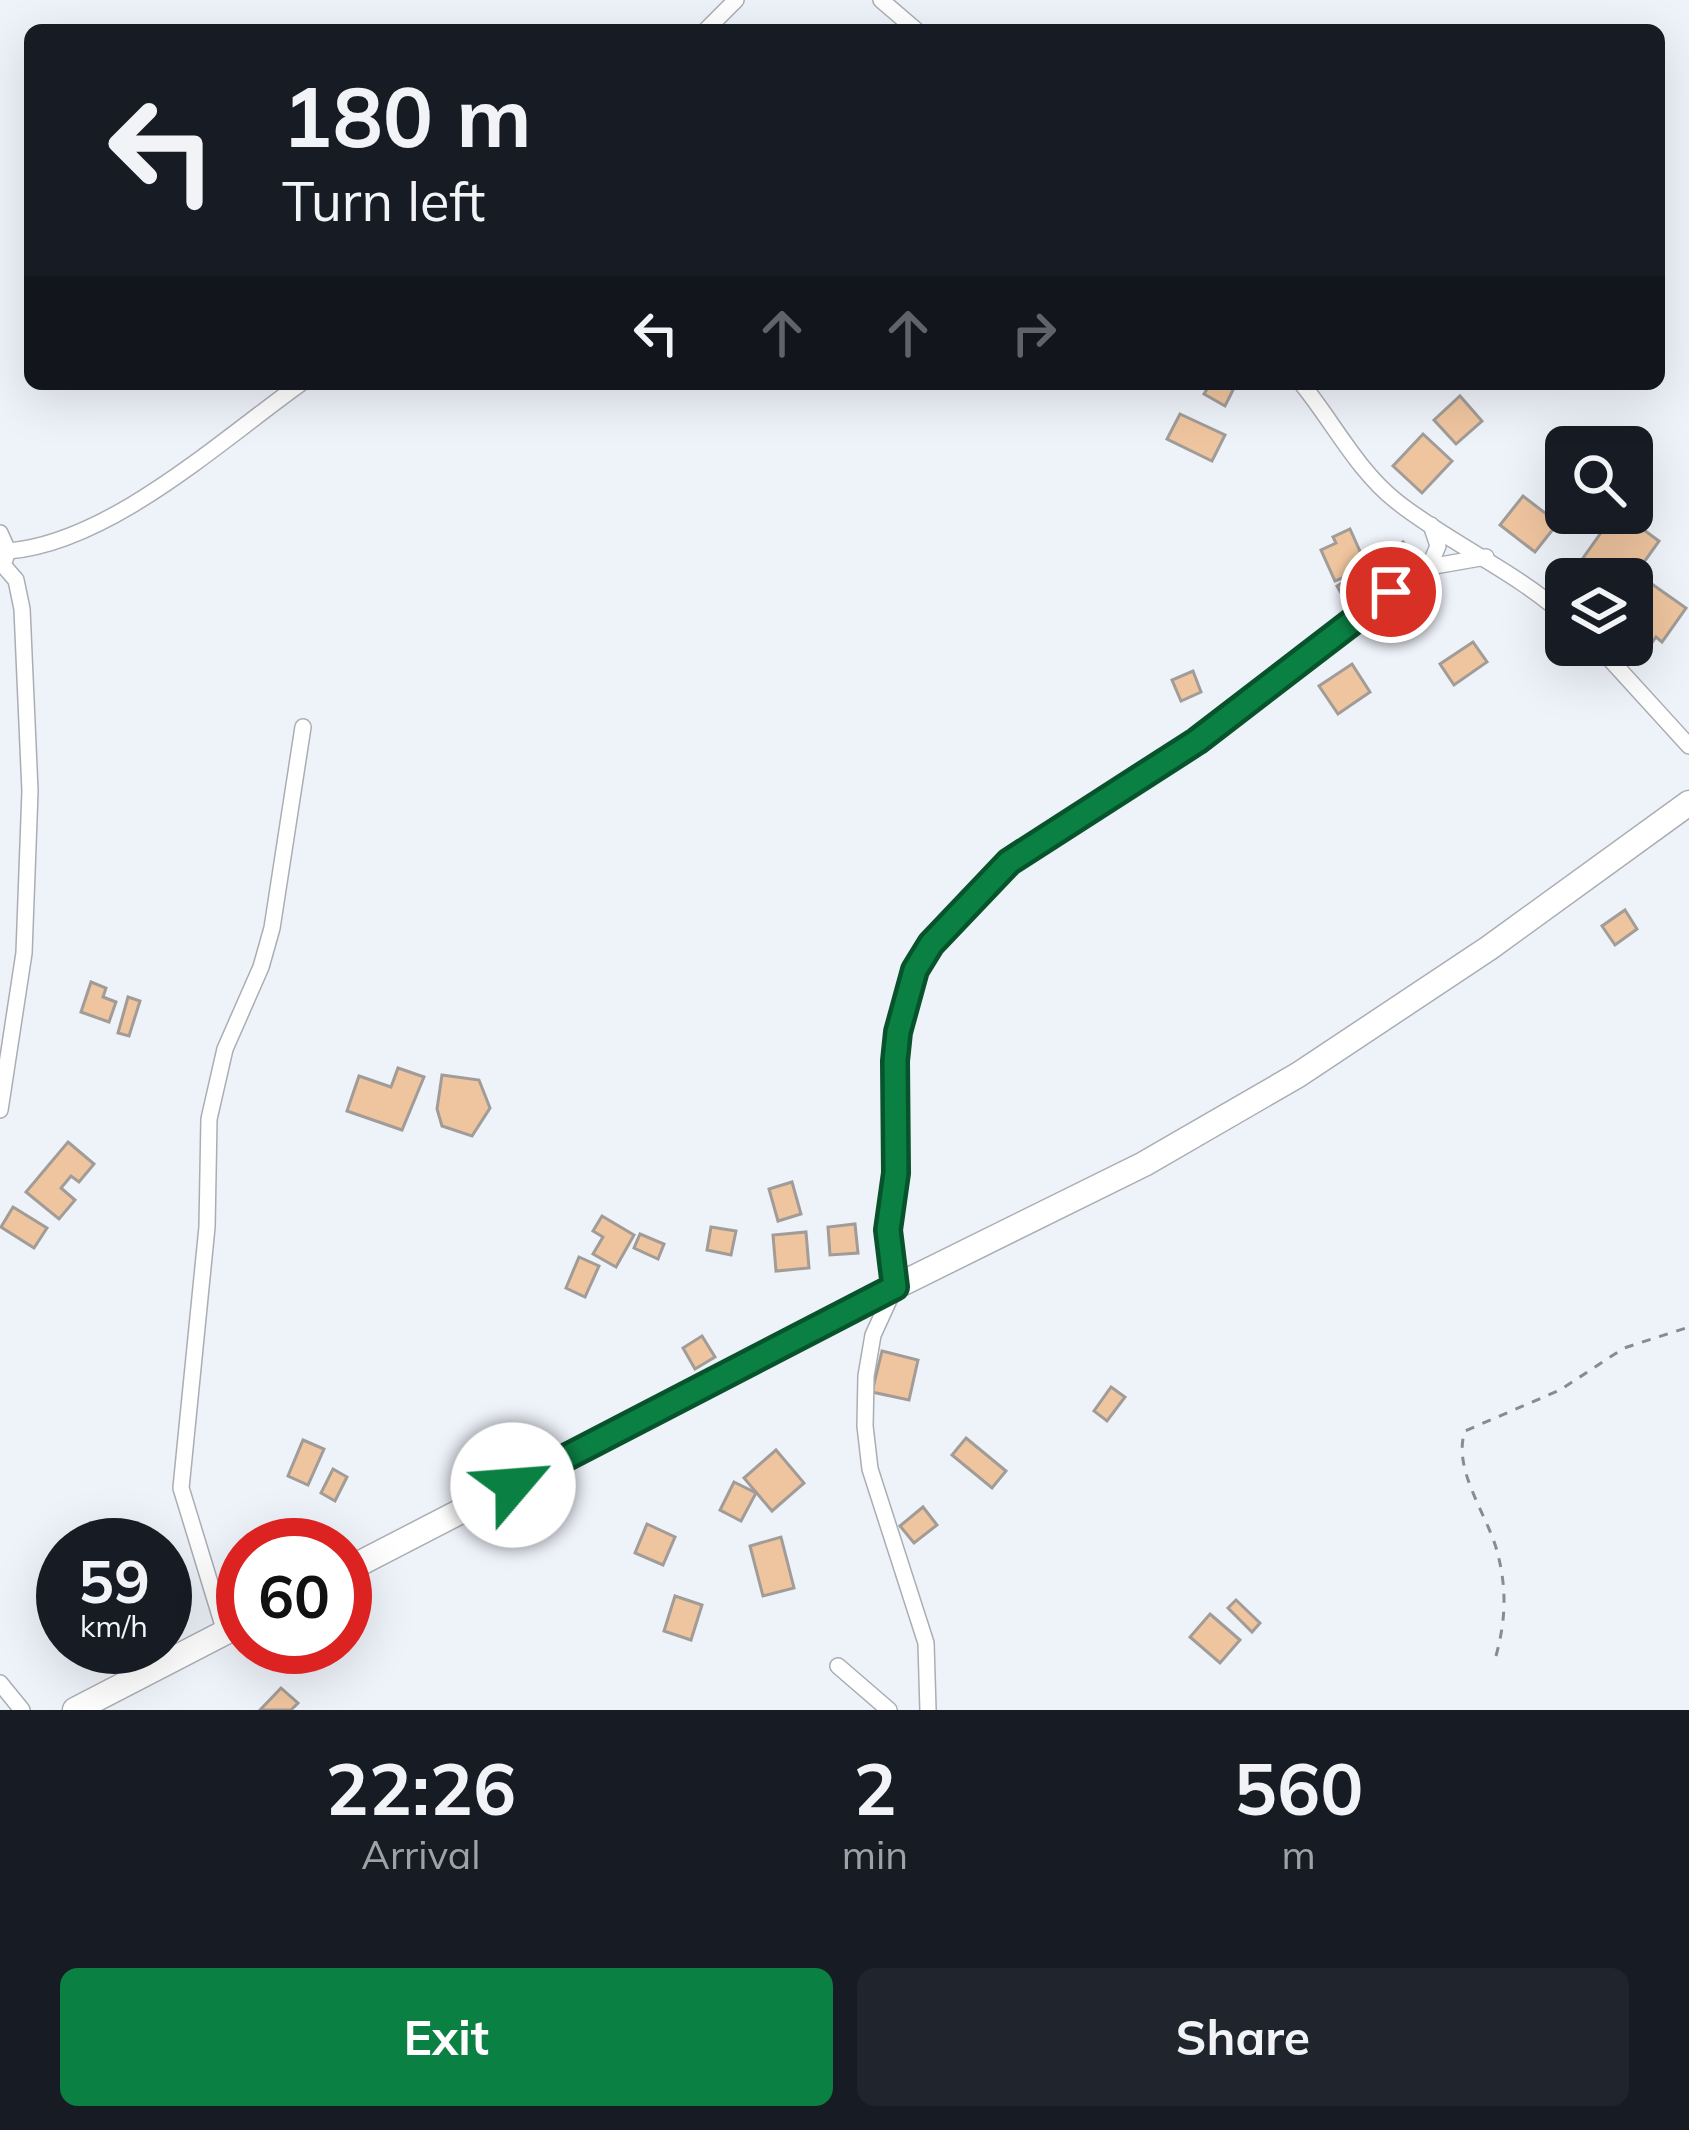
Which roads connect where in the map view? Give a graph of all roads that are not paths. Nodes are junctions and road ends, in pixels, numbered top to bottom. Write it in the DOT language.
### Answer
graph roads {
  1 [pos="736,0"];
  2 [pos="881,0"];
  3 [pos="712,24"];
  4 [pos="909,24"];
  5 [pos="292,390"];
  6 [pos="1306,390"];
  7 [pos="1431,525"];
  8 [pos="0,533"];
  9 [pos="1486,557"];
  10 [pos="3,561"];
  11 [pos="1429,568"];
  12 [pos="1545,599"];
  13 [pos="1616,666"];
  14 [pos="303,727"];
  15 [pos="1689,746"];
  16 [pos="1689,803"];
  17 [pos="0,1110"];
  18 [pos="895,1287"];
  19 [pos="848,1312"];
  20 [pos="873,1335"];
  21 [pos="372,1557"];
  22 [pos="216,1580"];
  23 [pos="216,1637"];
  24 [pos="838,1666"];
  25 [pos="0,1683"];
  26 [pos="22,1710"];
  27 [pos="75,1710"];
  28 [pos="889,1710"];
  29 [pos="928,1710"];
  1 -- 3 [label="street"];
  2 -- 4 [label="street"];
  5 -- 10 [label="street"];
  6 -- 7 [label="street"];
  7 -- 9 [label="street"];
  7 -- 11 [label="street"];
  8 -- 10 [label="street"];
  9 -- 11 [label="street"];
  9 -- 12 [label="street"];
  10 -- 17 [label="street"];
  11 -- 18 [label="street"];
  13 -- 15 [label="street"];
  14 -- 22 [label="street"];
  16 -- 18 [label="main road"];
  18 -- 19 [label="main road"];
  18 -- 20 [label="street"];
  19 -- 20 [label="street"];
  19 -- 21 [label="main road"];
  20 -- 29 [label="street"];
  23 -- 27 [label="main road"];
  24 -- 28 [label="street"];
  25 -- 26 [label="street"];
}
